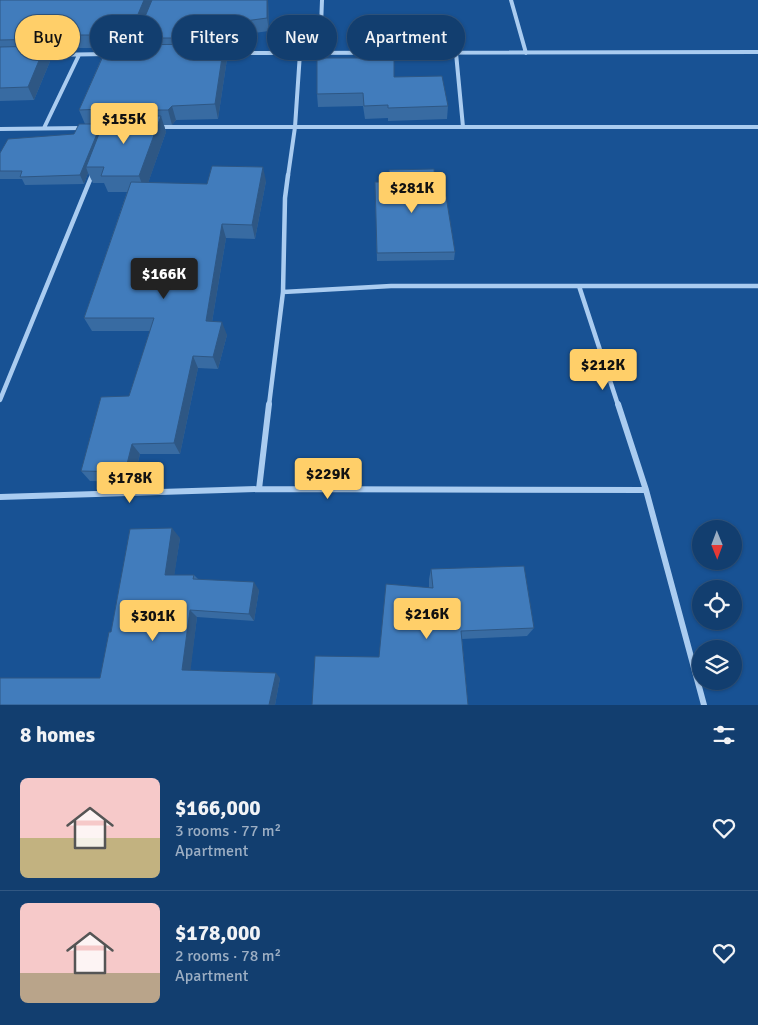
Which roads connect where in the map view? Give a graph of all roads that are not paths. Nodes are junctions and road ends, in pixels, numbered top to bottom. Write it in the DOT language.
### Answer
graph roads {
  1 [pos="322,0"];
  2 [pos="511,0"];
  3 [pos="321,15"];
  4 [pos="758,52"];
  5 [pos="465,53"];
  6 [pos="526,53"];
  7 [pos="77,60"];
  8 [pos="300,60"];
  9 [pos="457,60"];
  10 [pos="92,127"];
  11 [pos="150,127"];
  12 [pos="295,127"];
  13 [pos="463,127"];
  14 [pos="44,128"];
  15 [pos="758,128"];
  16 [pos="0,129"];
  17 [pos="96,162"];
  18 [pos="579,286"];
  19 [pos="758,286"];
  20 [pos="283,292"];
  21 [pos="0,400"];
  22 [pos="259,490"];
  23 [pos="646,490"];
  24 [pos="0,497"];
  25 [pos="704,705"];
  1 -- 3 [label="street"];
  2 -- 6 [label="street"];
  4 -- 6 [label="street"];
  5 -- 6 [label="street"];
  7 -- 14 [label="street"];
  8 -- 12 [label="street"];
  9 -- 13 [label="street"];
  10 -- 14 [label="street"];
  11 -- 12 [label="street"];
  12 -- 13 [label="street"];
  12 -- 20 [label="street"];
  13 -- 15 [label="street"];
  14 -- 16 [label="street"];
  17 -- 21 [label="street"];
  18 -- 19 [label="street"];
  18 -- 20 [label="street"];
  18 -- 23 [label="street"];
  20 -- 22 [label="street"];
  22 -- 23 [label="street"];
  22 -- 24 [label="street"];
  23 -- 25 [label="street"];
}
